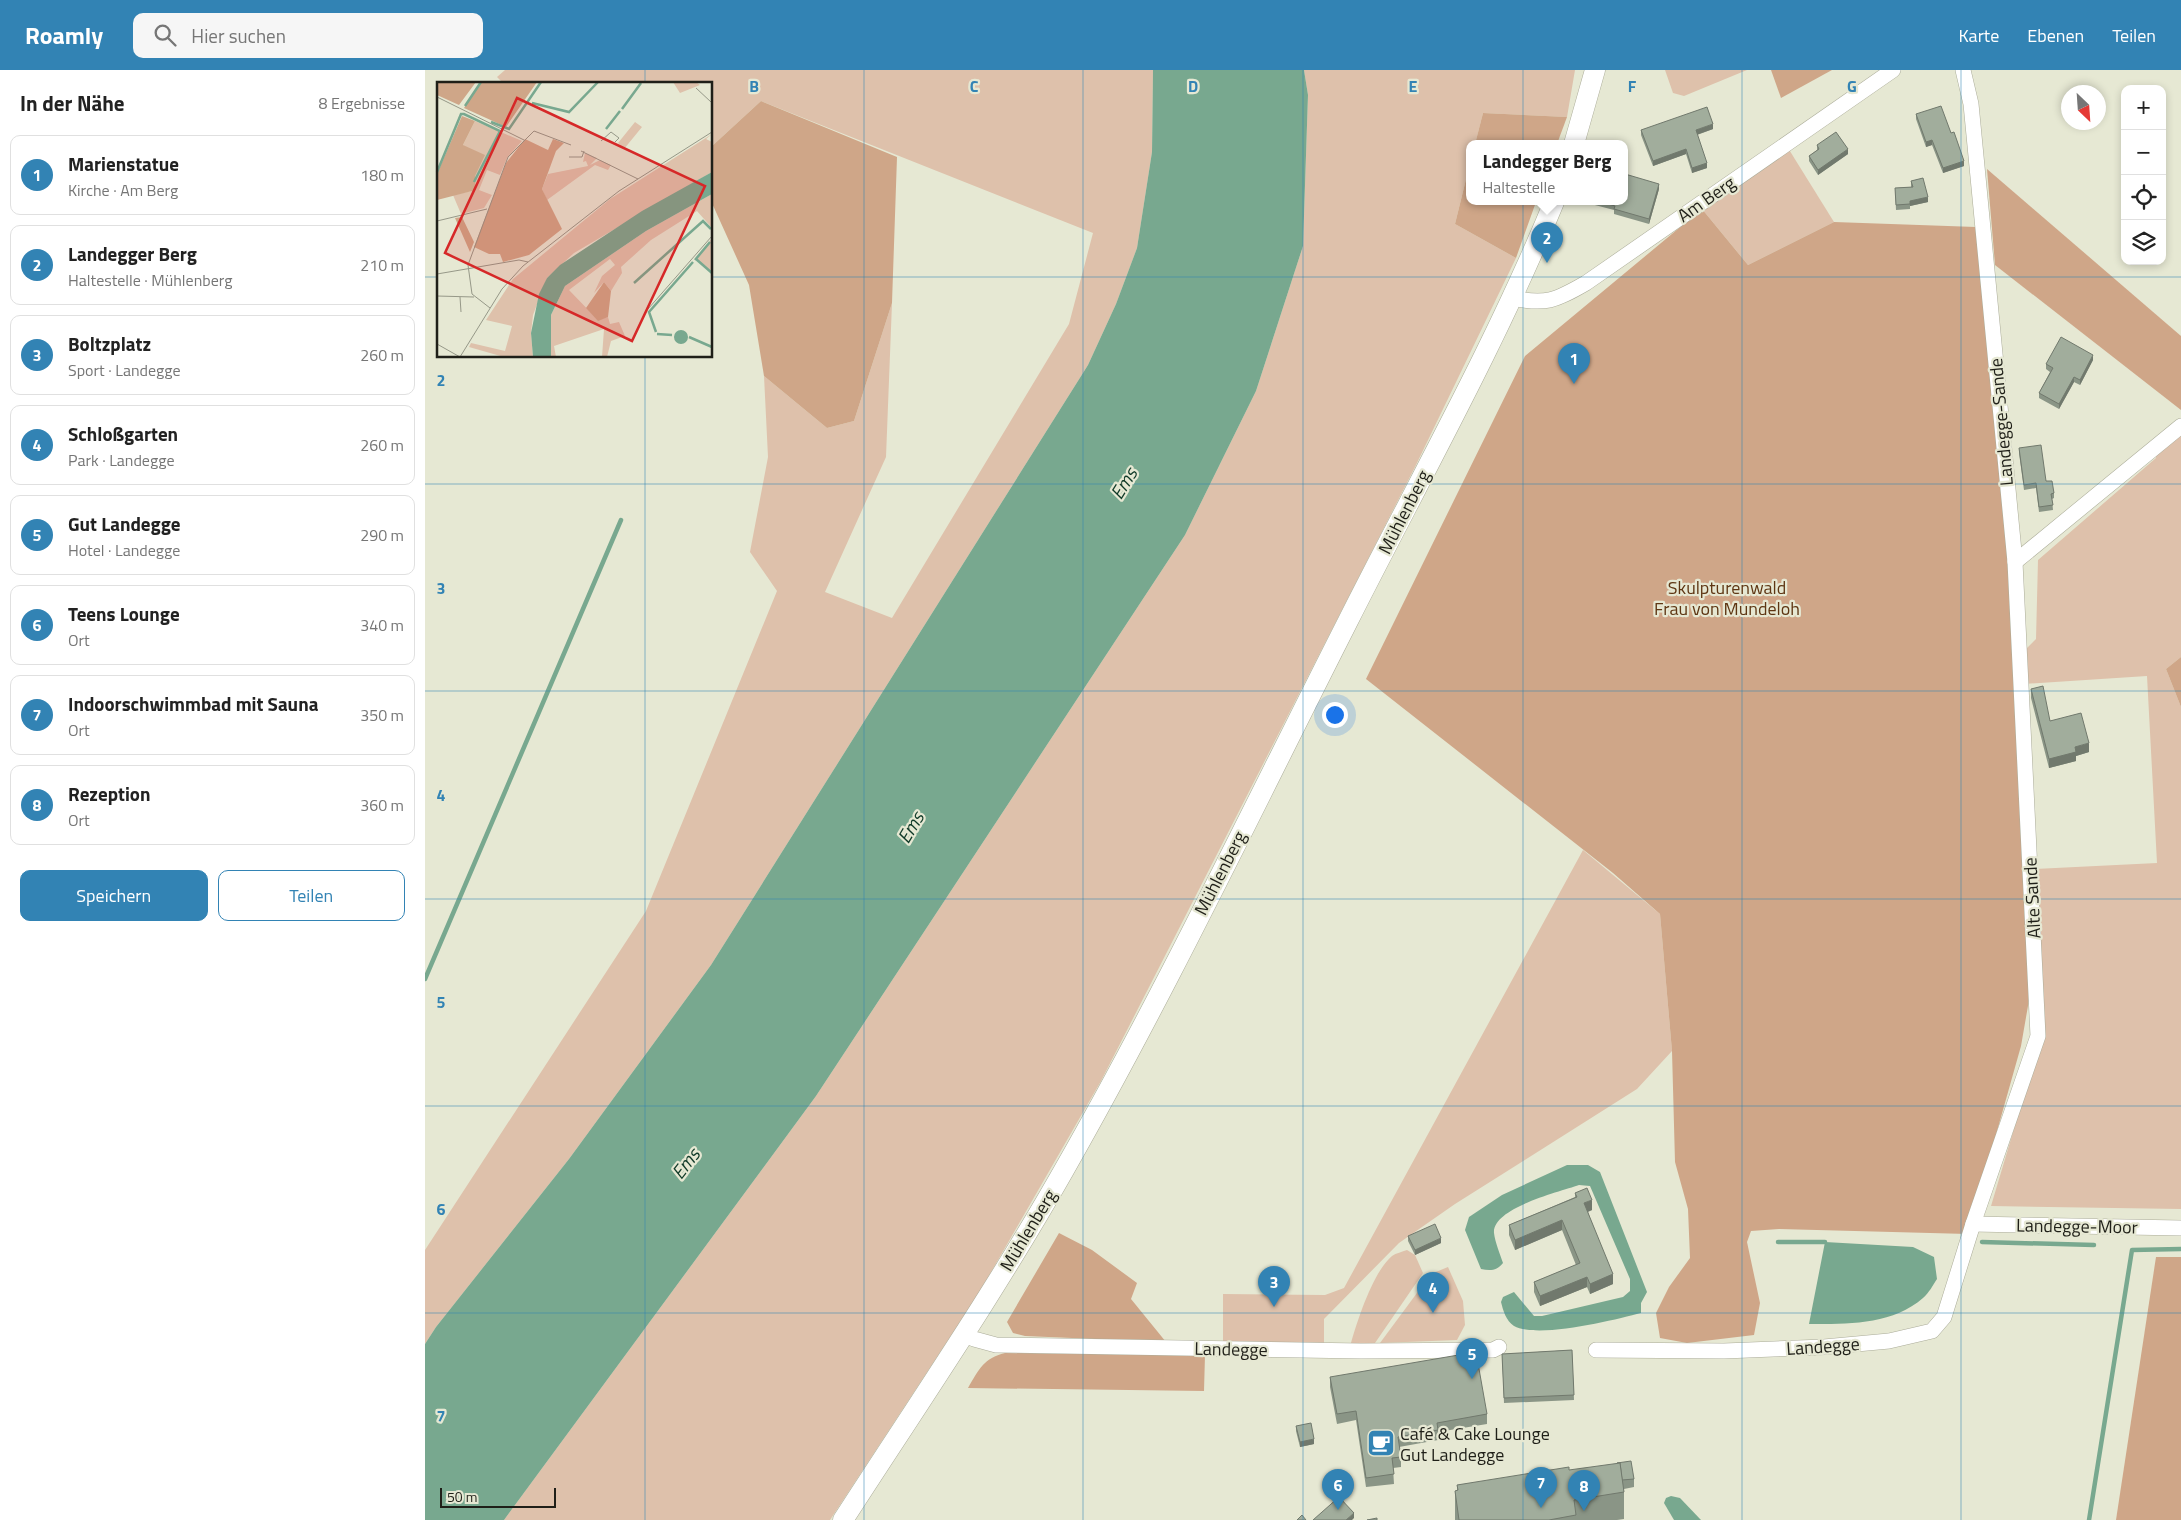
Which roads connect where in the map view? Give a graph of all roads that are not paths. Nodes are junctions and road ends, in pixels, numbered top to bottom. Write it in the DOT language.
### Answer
graph roads {
  1 [pos="1595,70"];
  2 [pos="1893,70"];
  3 [pos="1963,70"];
  4 [pos="1575,140"];
  5 [pos="1553,205"];
  6 [pos="1511,298"];
  7 [pos="2181,426"];
  8 [pos="2015,562"];
  9 [pos="1973,1224"];
  10 [pos="2181,1228"];
  11 [pos="965,1333"];
  12 [pos="1499,1347"];
  13 [pos="1596,1350"];
  14 [pos="843,1520"];
  1 -- 4 [label="main road"];
  2 -- 6 [label="street, Am Berg"];
  3 -- 8 [label="street, Landegge-Sande"];
  5 -- 6 [label="main road, Mühlenberg"];
  6 -- 11 [label="main road, Mühlenberg"];
  7 -- 8 [label="street"];
  8 -- 9 [label="street, Alte Sande"];
  9 -- 10 [label="street, Landegge-Moor"];
  9 -- 13 [label="street, Landegge"];
  11 -- 12 [label="street, Landegge"];
  11 -- 14 [label="main road, Mühlenberg"];
}
